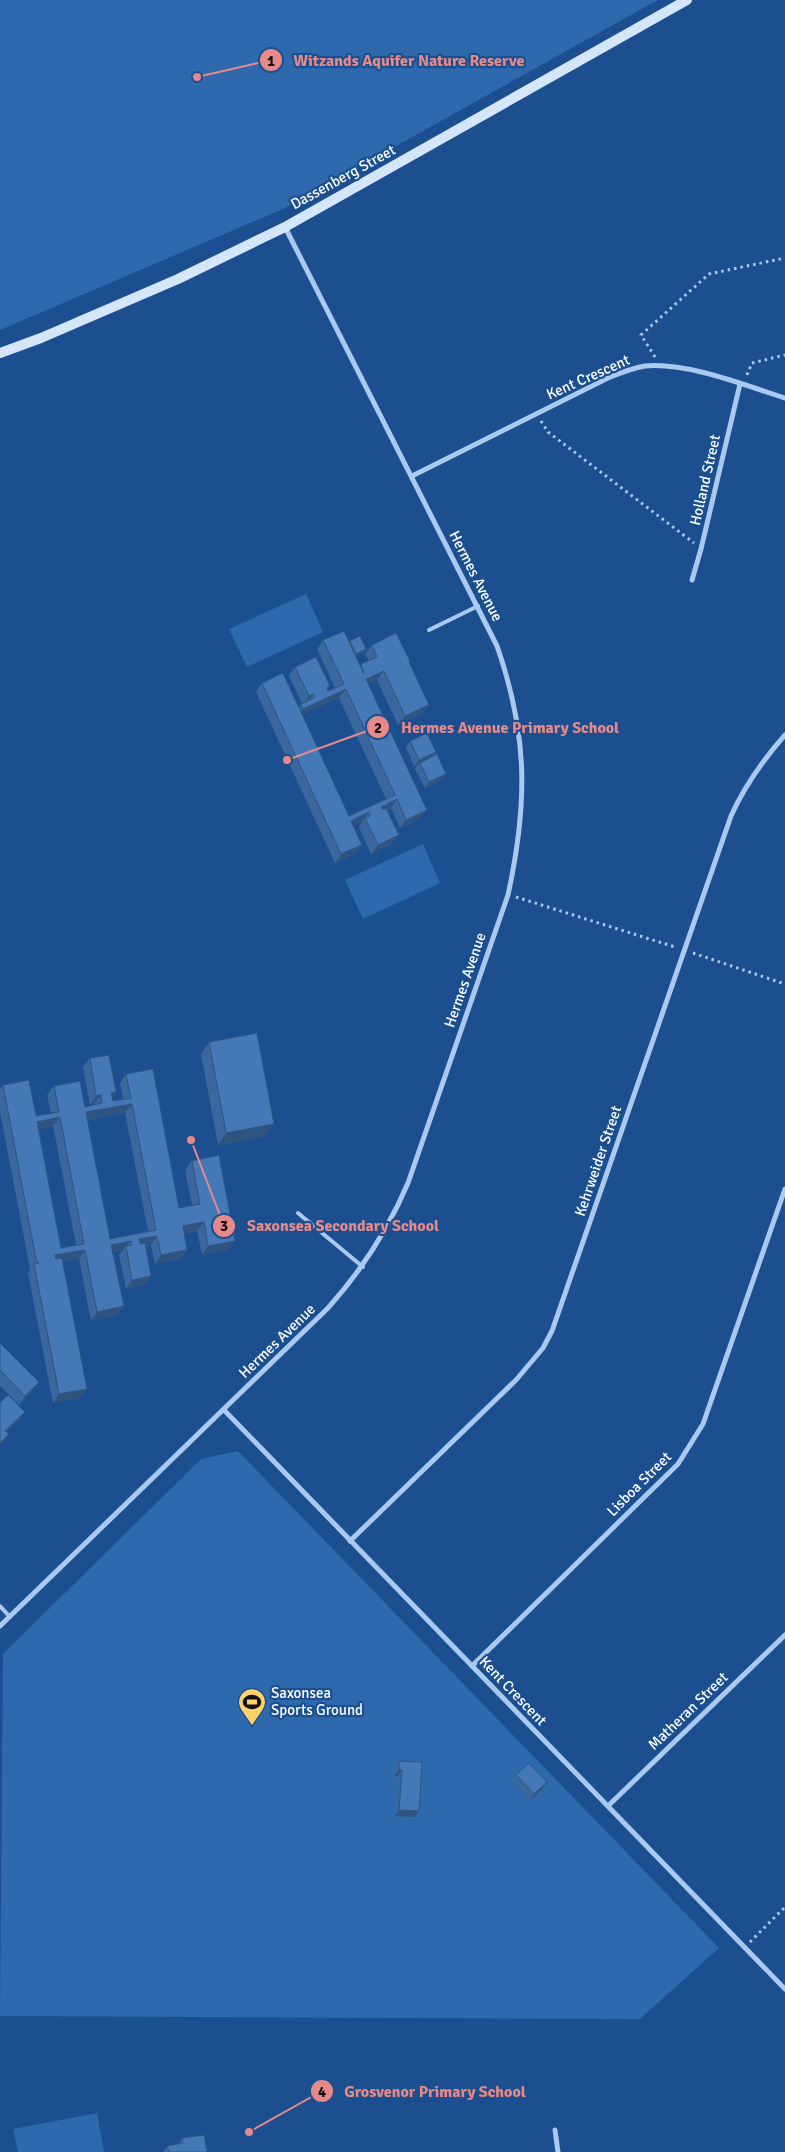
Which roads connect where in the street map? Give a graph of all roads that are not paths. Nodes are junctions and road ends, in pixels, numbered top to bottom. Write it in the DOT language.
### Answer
graph roads {
  1 [pos="687,0"];
  2 [pos="285,227"];
  3 [pos="0,353"];
  4 [pos="740,384"];
  5 [pos="785,398"];
  6 [pos="412,476"];
  7 [pos="692,580"];
  8 [pos="478,606"];
  9 [pos="429,630"];
  10 [pos="785,735"];
  11 [pos="785,1189"];
  12 [pos="298,1213"];
  13 [pos="363,1267"];
  14 [pos="224,1410"];
  15 [pos="350,1541"];
  16 [pos="0,1606"];
  17 [pos="10,1617"];
  18 [pos="0,1626"];
  19 [pos="785,1635"];
  20 [pos="472,1666"];
  21 [pos="608,1806"];
  22 [pos="785,1989"];
  23 [pos="555,2130"];
  24 [pos="558,2152"];
  1 -- 2 [label="main road, Dassenberg Street"];
  2 -- 3 [label="main road, Dassenberg Street"];
  2 -- 6 [label="street, Hermes Avenue"];
  4 -- 5 [label="street, Kent Crescent"];
  4 -- 6 [label="street, Kent Crescent"];
  4 -- 7 [label="street, Holland Street"];
  6 -- 8 [label="street, Hermes Avenue"];
  8 -- 9 [label="lane"];
  8 -- 13 [label="street, Hermes Avenue"];
  10 -- 15 [label="street, Kehrweider Street"];
  11 -- 20 [label="street, Lisboa Street"];
  12 -- 13 [label="lane"];
  13 -- 14 [label="street, Hermes Avenue"];
  14 -- 15 [label="street, Kent Crescent"];
  14 -- 17 [label="street, Hermes Avenue"];
  15 -- 20 [label="street, Kent Crescent"];
  16 -- 17 [label="lane"];
  17 -- 18 [label="street, Hermes Avenue"];
  19 -- 21 [label="street, Matheran Street"];
  20 -- 21 [label="street, Kent Crescent"];
  21 -- 22 [label="street, Kent Crescent"];
  23 -- 24 [label="street"];
}
